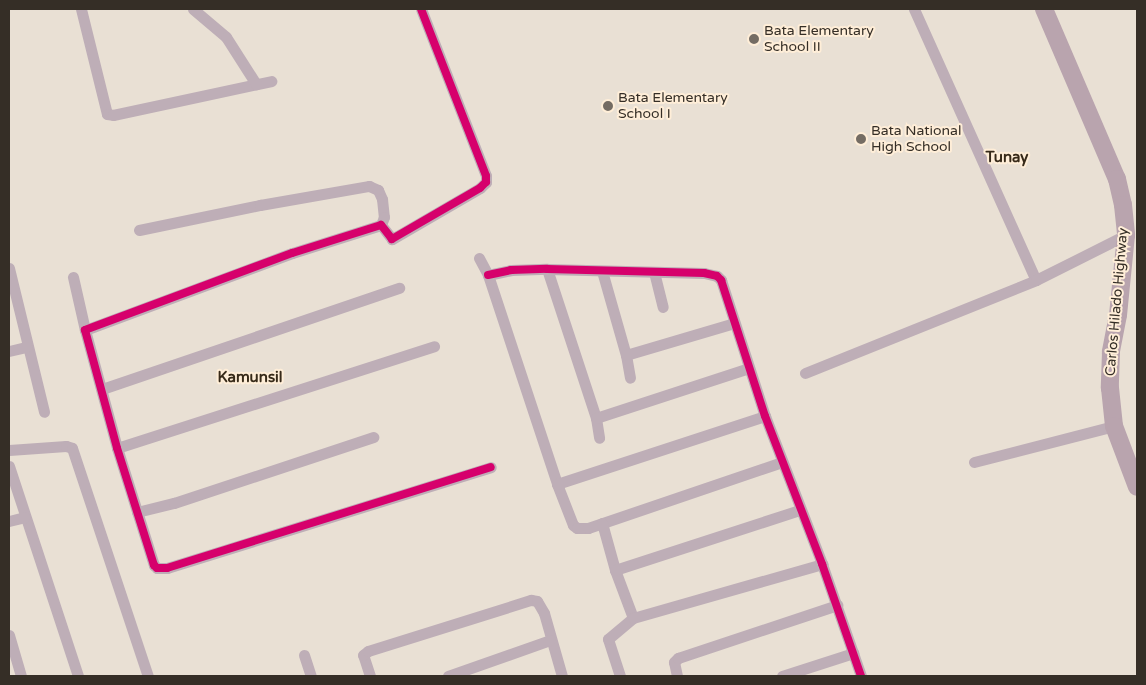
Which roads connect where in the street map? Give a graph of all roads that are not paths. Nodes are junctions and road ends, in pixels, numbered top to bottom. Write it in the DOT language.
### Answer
graph roads {
  1 [pos="81,9"];
  2 [pos="193,9"];
  3 [pos="421,9"];
  4 [pos="914,9"];
  5 [pos="1044,9"];
  6 [pos="271,81"];
  7 [pos="256,84"];
  8 [pos="381,225"];
  9 [pos="139,230"];
  10 [pos="1126,236"];
  11 [pos="479,258"];
  12 [pos="9,268"];
  13 [pos="547,268"];
  14 [pos="602,271"];
  15 [pos="654,272"];
  16 [pos="488,275"];
  17 [pos="73,277"];
  18 [pos="1036,280"];
  19 [pos="399,288"];
  20 [pos="663,307"];
  21 [pos="734,323"];
  22 [pos="85,330"];
  23 [pos="434,346"];
  24 [pos="27,347"];
  25 [pos="9,351"];
  26 [pos="626,355"];
  27 [pos="749,368"];
  28 [pos="805,373"];
  29 [pos="630,378"];
  30 [pos="102,389"];
  31 [pos="44,412"];
  32 [pos="765,416"];
  33 [pos="596,418"];
  34 [pos="1114,426"];
  35 [pos="373,437"];
  36 [pos="599,438"];
  37 [pos="117,448"];
  38 [pos="9,450"];
  39 [pos="782,462"];
  40 [pos="974,462"];
  41 [pos="9,466"];
  42 [pos="491,468"];
  43 [pos="558,484"];
  44 [pos="1137,487"];
  45 [pos="800,510"];
  46 [pos="137,512"];
  47 [pos="25,517"];
  48 [pos="9,521"];
  49 [pos="602,523"];
  50 [pos="822,564"];
  51 [pos="615,570"];
  52 [pos="837,605"];
  53 [pos="633,618"];
  54 [pos="9,635"];
  55 [pos="550,640"];
  56 [pos="854,653"];
  57 [pos="304,655"];
  58 [pos="308,675"];
  59 [pos="21,676"];
  60 [pos="78,676"];
  61 [pos="148,676"];
  62 [pos="370,676"];
  63 [pos="448,676"];
  64 [pos="562,676"];
  65 [pos="620,676"];
  66 [pos="677,676"];
  67 [pos="782,676"];
  68 [pos="861,676"];
  1 -- 7 [label="street"];
  2 -- 7 [label="street"];
  3 -- 8 [label="street"];
  4 -- 18 [label="street"];
  5 -- 10 [label="main road, Carlos Hilado Highway"];
  6 -- 7 [label="street"];
  8 -- 9 [label="street"];
  8 -- 22 [label="street"];
  10 -- 18 [label="street"];
  10 -- 34 [label="main road, Carlos Hilado Highway"];
  11 -- 16 [label="street"];
  12 -- 24 [label="street"];
  13 -- 14 [label="street"];
  13 -- 16 [label="street"];
  13 -- 33 [label="street"];
  14 -- 15 [label="street"];
  14 -- 26 [label="street"];
  15 -- 20 [label="street"];
  15 -- 21 [label="street"];
  16 -- 43 [label="street"];
  17 -- 22 [label="street"];
  18 -- 28 [label="street"];
  19 -- 30 [label="street"];
  21 -- 26 [label="street"];
  21 -- 27 [label="street"];
  22 -- 30 [label="street"];
  23 -- 37 [label="street"];
  24 -- 25 [label="street"];
  24 -- 31 [label="street"];
  26 -- 29 [label="street"];
  27 -- 32 [label="street"];
  27 -- 33 [label="street"];
  30 -- 37 [label="street"];
  32 -- 39 [label="street"];
  32 -- 43 [label="street"];
  33 -- 36 [label="street"];
  34 -- 40 [label="street"];
  34 -- 44 [label="main road, Carlos Hilado Highway"];
  35 -- 46 [label="street"];
  37 -- 46 [label="street"];
  38 -- 61 [label="street"];
  39 -- 45 [label="street"];
  39 -- 49 [label="street"];
  41 -- 47 [label="street"];
  42 -- 46 [label="street"];
  43 -- 49 [label="street"];
  45 -- 50 [label="street"];
  45 -- 51 [label="street"];
  47 -- 48 [label="street"];
  47 -- 60 [label="street"];
  49 -- 51 [label="street"];
  50 -- 52 [label="street"];
  50 -- 53 [label="street"];
  51 -- 53 [label="street"];
  52 -- 56 [label="street"];
  52 -- 66 [label="street"];
  53 -- 65 [label="street"];
  54 -- 59 [label="street"];
  55 -- 62 [label="street"];
  55 -- 63 [label="street"];
  55 -- 64 [label="street"];
  56 -- 67 [label="street"];
  56 -- 68 [label="street"];
  57 -- 58 [label="street"];
}
